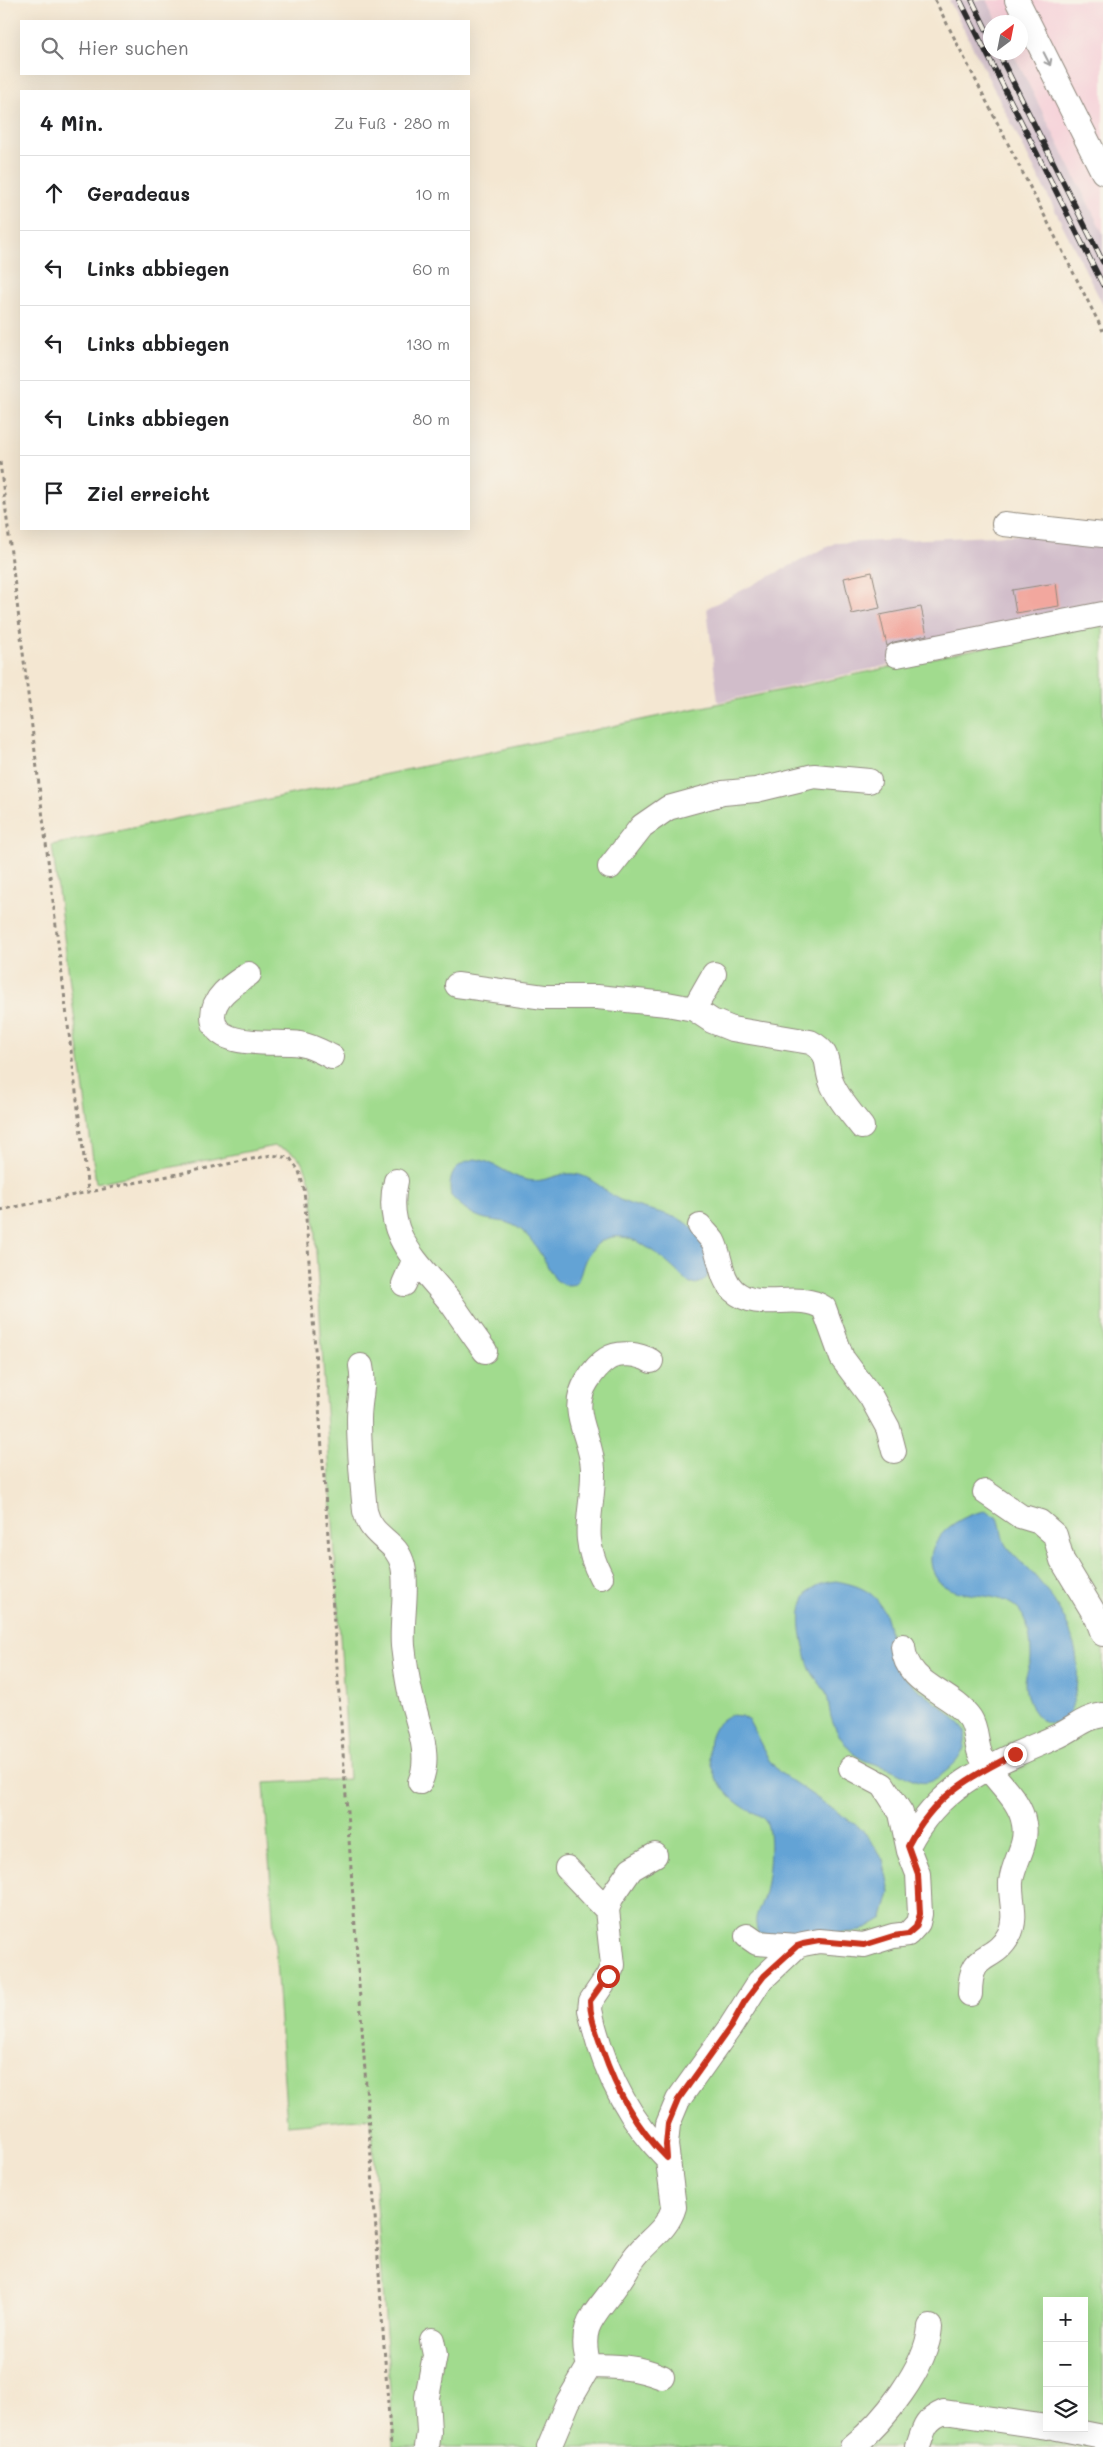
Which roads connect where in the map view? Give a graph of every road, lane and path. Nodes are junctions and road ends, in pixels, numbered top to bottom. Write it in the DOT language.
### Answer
graph roads {
  1 [pos="935,0"];
  2 [pos="1017,0"];
  3 [pos="1103,172"];
  4 [pos="1103,331"];
  5 [pos="0,462"];
  6 [pos="1004,524"];
  7 [pos="1103,535"];
  8 [pos="1103,614"];
  9 [pos="897,655"];
  10 [pos="869,781"];
  11 [pos="610,867"];
  12 [pos="249,974"];
  13 [pos="714,974"];
  14 [pos="457,985"];
  15 [pos="694,1009"];
  16 [pos="332,1057"];
  17 [pos="862,1126"];
  18 [pos="396,1181"];
  19 [pos="88,1191"];
  20 [pos="0,1210"];
  21 [pos="700,1226"];
  22 [pos="414,1261"];
  23 [pos="404,1284"];
  24 [pos="485,1351"];
  25 [pos="651,1361"];
  26 [pos="361,1366"];
  27 [pos="894,1452"];
  28 [pos="985,1492"];
  29 [pos="600,1577"];
  30 [pos="1103,1634"];
  31 [pos="902,1646"];
  32 [pos="1103,1715"];
  33 [pos="988,1767"];
  34 [pos="851,1768"];
  35 [pos="420,1782"];
  36 [pos="908,1846"];
  37 [pos="655,1855"];
  38 [pos="567,1868"];
  39 [pos="607,1910"];
  40 [pos="747,1936"];
  41 [pos="797,1946"];
  42 [pos="970,1994"];
  43 [pos="667,2158"];
  44 [pos="930,2327"];
  45 [pos="432,2340"];
  46 [pos="589,2366"];
  47 [pos="662,2377"];
  48 [pos="1043,2426"];
  49 [pos="1078,2432"];
  50 [pos="1103,2437"];
  51 [pos="391,2447"];
  52 [pos="427,2447"];
  53 [pos="549,2447"];
  54 [pos="852,2447"];
  55 [pos="918,2447"];
  1 -- 4 [label="path"];
  2 -- 3 [label="street, one-way"];
  5 -- 19 [label="path"];
  6 -- 7 [label="street"];
  8 -- 9 [label="street"];
  10 -- 11 [label="street"];
  12 -- 16 [label="street"];
  13 -- 15 [label="street"];
  14 -- 15 [label="street"];
  15 -- 17 [label="street"];
  18 -- 22 [label="street"];
  19 -- 20 [label="path"];
  19 -- 51 [label="path"];
  21 -- 27 [label="street"];
  22 -- 23 [label="street"];
  22 -- 24 [label="street"];
  25 -- 29 [label="street"];
  26 -- 35 [label="street"];
  28 -- 30 [label="street"];
  31 -- 33 [label="street"];
  32 -- 33 [label="street"];
  33 -- 36 [label="street"];
  33 -- 42 [label="street"];
  34 -- 36 [label="street"];
  36 -- 41 [label="street"];
  37 -- 39 [label="street"];
  38 -- 39 [label="street"];
  39 -- 43 [label="street"];
  40 -- 41 [label="street"];
  41 -- 43 [label="street"];
  43 -- 46 [label="street"];
  44 -- 54 [label="street"];
  45 -- 52 [label="street"];
  46 -- 47 [label="street"];
  46 -- 53 [label="street"];
  48 -- 55 [label="street"];
  49 -- 50 [label="street"];
}
